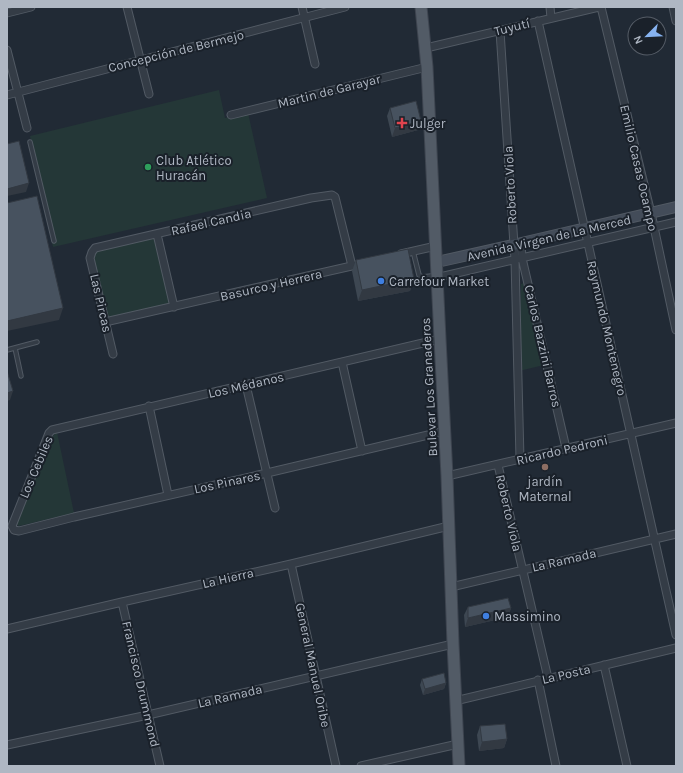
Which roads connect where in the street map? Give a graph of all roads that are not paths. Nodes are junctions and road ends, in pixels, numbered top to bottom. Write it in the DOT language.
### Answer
graph roads {
  1 [pos="31,7"];
  2 [pos="127,7"];
  3 [pos="302,7"];
  4 [pos="345,7"];
  5 [pos="421,7"];
  6 [pos="550,7"];
  7 [pos="600,7"];
  8 [pos="673,7"];
  9 [pos="7,13"];
  10 [pos="304,18"];
  11 [pos="551,18"];
  12 [pos="538,21"];
  13 [pos="676,21"];
  14 [pos="500,31"];
  15 [pos="426,48"];
  16 [pos="7,50"];
  17 [pos="141,61"];
  18 [pos="315,64"];
  19 [pos="427,68"];
  20 [pos="18,92"];
  21 [pos="149,94"];
  22 [pos="7,95"];
  23 [pos="231,115"];
  24 [pos="27,128"];
  25 [pos="30,142"];
  26 [pos="44,201"];
  27 [pos="37,203"];
  28 [pos="676,207"];
  29 [pos="651,213"];
  30 [pos="676,222"];
  31 [pos="653,227"];
  32 [pos="585,229"];
  33 [pos="156,234"];
  34 [pos="54,241"];
  35 [pos="588,242"];
  36 [pos="517,244"];
  37 [pos="436,246"];
  38 [pos="413,251"];
  39 [pos="92,252"];
  40 [pos="390,257"];
  41 [pos="522,258"];
  42 [pos="514,260"];
  43 [pos="437,262"];
  44 [pos="360,264"];
  45 [pos="352,266"];
  46 [pos="434,277"];
  47 [pos="174,307"];
  48 [pos="105,322"];
  49 [pos="676,330"];
  50 [pos="440,339"];
  51 [pos="37,342"];
  52 [pos="15,348"];
  53 [pos="7,350"];
  54 [pos="113,354"];
  55 [pos="342,362"];
  56 [pos="21,376"];
  57 [pos="246,385"];
  58 [pos="149,406"];
  59 [pos="676,423"];
  60 [pos="52,430"];
  61 [pos="445,431"];
  62 [pos="632,433"];
  63 [pos="566,448"];
  64 [pos="362,451"];
  65 [pos="520,459"];
  66 [pos="498,465"];
  67 [pos="267,473"];
  68 [pos="447,476"];
  69 [pos="168,495"];
  70 [pos="275,508"];
  71 [pos="12,526"];
  72 [pos="449,526"];
  73 [pos="676,534"];
  74 [pos="655,539"];
  75 [pos="291,564"];
  76 [pos="522,569"];
  77 [pos="451,587"];
  78 [pos="122,602"];
  79 [pos="7,629"];
  80 [pos="676,634"];
  81 [pos="453,644"];
  82 [pos="676,648"];
  83 [pos="604,665"];
  84 [pos="315,676"];
  85 [pos="548,678"];
  86 [pos="538,680"];
  87 [pos="455,701"];
  88 [pos="148,715"];
  89 [pos="458,744"];
  90 [pos="7,745"];
  91 [pos="554,764"];
  92 [pos="160,766"];
  93 [pos="336,766"];
  94 [pos="361,766"];
  95 [pos="459,766"];
  96 [pos="627,766"];
  1 -- 9 [label="street"];
  2 -- 17 [label="street"];
  3 -- 10 [label="street"];
  4 -- 10 [label="street, Concepción de Bermejo"];
  5 -- 15 [label="main road, Bulevar Los Granaderos"];
  6 -- 11 [label="street"];
  7 -- 11 [label="street, Tuyutí"];
  7 -- 29 [label="street, Emilio Casas Ocampo"];
  8 -- 13 [label="street"];
  10 -- 17 [label="street, Concepción de Bermejo"];
  10 -- 18 [label="street"];
  11 -- 12 [label="street, Tuyutí"];
  12 -- 14 [label="street, Tuyutí"];
  12 -- 32 [label="street, Raymundo Montenegro"];
  14 -- 15 [label="street, Tuyutí"];
  14 -- 36 [label="street, Roberto Viola"];
  15 -- 19 [label="main road, Bulevar Los Granaderos"];
  16 -- 20 [label="street"];
  17 -- 20 [label="street, Concepción de Bermejo"];
  17 -- 21 [label="street"];
  19 -- 23 [label="street, Martin de Garayar"];
  19 -- 37 [label="main road, Bulevar Los Granaderos"];
  20 -- 22 [label="street, Concepción de Bermejo"];
  20 -- 24 [label="street"];
  25 -- 26 [label="lane"];
  26 -- 27 [label="lane"];
  26 -- 34 [label="lane"];
  28 -- 29 [label="main road, Avenida Virgen de La Merced"];
  29 -- 31 [label="street, Emilio Casas Ocampo"];
  29 -- 32 [label="main road, Avenida Virgen de La Merced"];
  30 -- 31 [label="street, Avenida Virgen de La Merced"];
  31 -- 35 [label="street, Avenida Virgen de La Merced"];
  31 -- 49 [label="street, Emilio Casas Ocampo"];
  32 -- 35 [label="street, Raymundo Montenegro"];
  32 -- 36 [label="main road, Avenida Virgen de La Merced"];
  33 -- 39 [label="street, Rafael Candia"];
  33 -- 45 [label="street, Rafael Candia"];
  33 -- 47 [label="street"];
  35 -- 41 [label="street, Avenida Virgen de La Merced"];
  35 -- 62 [label="street, Raymundo Montenegro"];
  36 -- 41 [label="street, Carlos Bazzini Barros"];
  36 -- 42 [label="street, Roberto Viola"];
  36 -- 43 [label="main road, Avenida Virgen de La Merced"];
  37 -- 38 [label="street"];
  37 -- 43 [label="main road, Bulevar Los Granaderos"];
  38 -- 40 [label="street"];
  38 -- 46 [label="lane"];
  39 -- 48 [label="street, Las Pircas"];
  41 -- 42 [label="street, Avenida Virgen de La Merced"];
  41 -- 63 [label="street, Carlos Bazzini Barros"];
  42 -- 46 [label="street, Avenida Virgen de La Merced"];
  42 -- 65 [label="street, Roberto Viola"];
  43 -- 46 [label="main road, Bulevar Los Granaderos"];
  44 -- 45 [label="street, Basurco y Herrera"];
  45 -- 47 [label="street, Basurco y Herrera"];
  46 -- 50 [label="main road, Bulevar Los Granaderos"];
  47 -- 48 [label="street, Basurco y Herrera"];
  48 -- 54 [label="street, Las Pircas"];
  50 -- 55 [label="street, Los Médanos"];
  50 -- 61 [label="main road, Bulevar Los Granaderos"];
  51 -- 52 [label="lane"];
  52 -- 53 [label="lane"];
  52 -- 56 [label="lane"];
  55 -- 57 [label="street, Los Médanos"];
  55 -- 64 [label="street"];
  57 -- 58 [label="street, Los Médanos"];
  57 -- 67 [label="street"];
  58 -- 60 [label="street, Los Médanos"];
  58 -- 69 [label="street"];
  59 -- 62 [label="street, Ricardo Pedroni"];
  60 -- 71 [label="street, Los Cebiles"];
  61 -- 64 [label="street, Los Pinares"];
  61 -- 68 [label="main road, Bulevar Los Granaderos"];
  62 -- 63 [label="street, Ricardo Pedroni"];
  62 -- 74 [label="street, Raymundo Montenegro"];
  63 -- 65 [label="street, Ricardo Pedroni"];
  64 -- 67 [label="street, Los Pinares"];
  65 -- 66 [label="street, Ricardo Pedroni"];
  66 -- 68 [label="street, Ricardo Pedroni"];
  66 -- 76 [label="street, Roberto Viola"];
  67 -- 69 [label="street, Los Pinares"];
  67 -- 70 [label="street"];
  68 -- 72 [label="main road, Bulevar Los Granaderos"];
  69 -- 71 [label="street, Los Pinares"];
  72 -- 75 [label="street, La Hierra"];
  72 -- 77 [label="main road, Bulevar Los Granaderos"];
  73 -- 74 [label="street, La Ramada"];
  74 -- 76 [label="street, La Ramada"];
  74 -- 80 [label="street, Raymundo Montenegro"];
  75 -- 78 [label="street, La Hierra"];
  75 -- 84 [label="street, General Manuel Oribe"];
  76 -- 77 [label="street, La Ramada"];
  76 -- 85 [label="street, Roberto Viola"];
  77 -- 81 [label="main road, Bulevar Los Granaderos"];
  78 -- 79 [label="street, La Hierra"];
  78 -- 88 [label="street, Francisco Drummond"];
  81 -- 84 [label="street, La Ramada"];
  81 -- 87 [label="main road, Bulevar Los Granaderos"];
  82 -- 83 [label="street, La Posta"];
  83 -- 85 [label="street, La Posta"];
  83 -- 96 [label="street"];
  84 -- 88 [label="street, La Ramada"];
  84 -- 93 [label="street, General Manuel Oribe"];
  85 -- 86 [label="street, La Posta"];
  86 -- 87 [label="street, La Posta"];
  86 -- 91 [label="street"];
  87 -- 89 [label="main road, Bulevar Los Granaderos"];
  88 -- 90 [label="street, La Ramada"];
  88 -- 92 [label="street, Francisco Drummond"];
  89 -- 94 [label="street"];
  89 -- 95 [label="main road, Bulevar Los Granaderos"];
}
